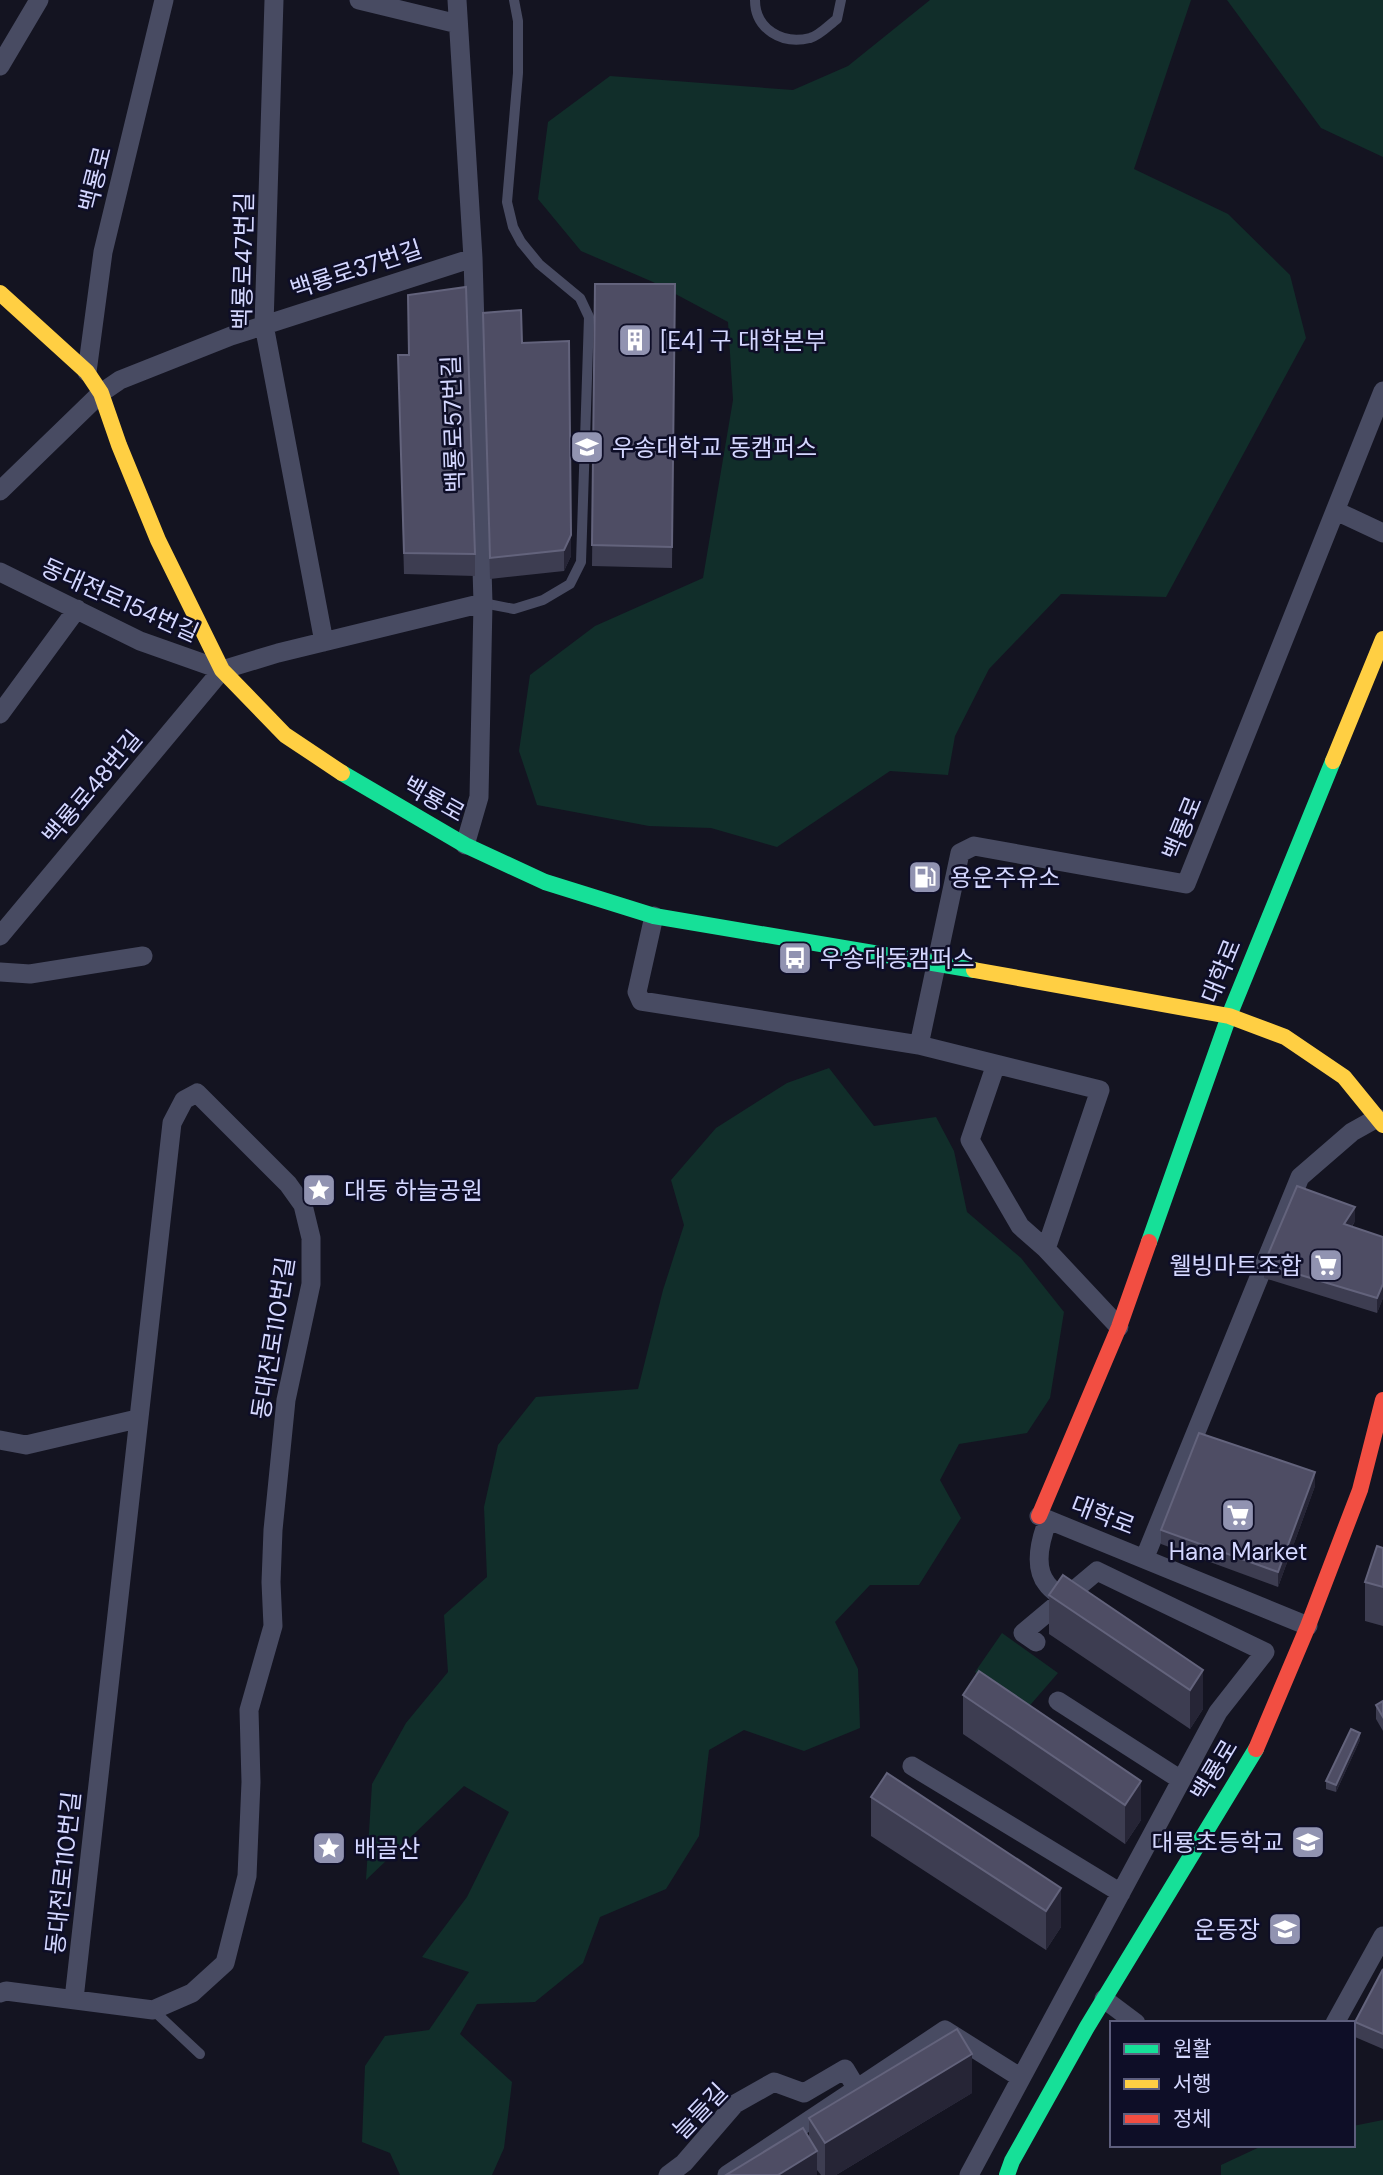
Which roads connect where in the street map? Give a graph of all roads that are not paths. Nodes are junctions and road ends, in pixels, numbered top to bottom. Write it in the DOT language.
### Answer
graph roads {
  1 [pos="39,0"];
  2 [pos="164,0"];
  3 [pos="274,0"];
  4 [pos="359,0"];
  5 [pos="457,0"];
  6 [pos="514,0"];
  7 [pos="755,0"];
  8 [pos="841,0"];
  9 [pos="458,24"];
  10 [pos="0,66"];
  11 [pos="473,258"];
  12 [pos="0,293"];
  13 [pos="264,325"];
  14 [pos="87,372"];
  15 [pos="1383,391"];
  16 [pos="101,393"];
  17 [pos="0,491"];
  18 [pos="1336,511"];
  19 [pos="1383,533"];
  20 [pos="0,572"];
  21 [pos="483,603"];
  22 [pos="76,609"];
  23 [pos="1383,639"];
  24 [pos="324,642"];
  25 [pos="222,670"];
  26 [pos="0,715"];
  27 [pos="465,845"];
  28 [pos="654,916"];
  29 [pos="0,936"];
  30 [pos="143,956"];
  31 [pos="937,963"];
  32 [pos="0,972"];
  33 [pos="1229,1016"];
  34 [pos="919,1045"];
  35 [pos="996,1064"];
  36 [pos="1380,1121"];
  37 [pos="1046,1249"];
  38 [pos="1119,1327"];
  39 [pos="1383,1400"];
  40 [pos="137,1419"];
  41 [pos="0,1440"];
  42 [pos="1044,1518"];
  43 [pos="1145,1557"];
  44 [pos="1064,1599"];
  45 [pos="1308,1626"];
  46 [pos="1036,1642"];
  47 [pos="1058,1701"];
  48 [pos="912,1766"];
  49 [pos="1181,1780"];
  50 [pos="1121,1894"];
  51 [pos="1383,1936"];
  52 [pos="0,1993"];
  53 [pos="74,1999"];
  54 [pos="1104,1999"];
  55 [pos="153,2010"];
  56 [pos="1133,2021"];
  57 [pos="1336,2021"];
  58 [pos="200,2054"];
  59 [pos="1021,2078"];
  60 [pos="857,2089"];
  61 [pos="668,2175"];
  62 [pos="727,2175"];
  63 [pos="969,2175"];
  64 [pos="1007,2175"];
  1 -- 10 [label="street"];
  2 -- 14 [label="street, 백룡로"];
  3 -- 13 [label="street, 백룡로47번길"];
  4 -- 9 [label="street"];
  5 -- 9 [label="street, 백룡로57번길"];
  6 -- 21 [label="lane"];
  7 -- 8 [label="lane"];
  9 -- 11 [label="street, 백룡로57번길"];
  11 -- 13 [label="street, 백룡로37번길"];
  11 -- 21 [label="street, 백룡로57번길"];
  12 -- 14 [label="main road, 백룡로"];
  13 -- 16 [label="street, 백룡로37번길"];
  13 -- 24 [label="street, 백룡로47번길"];
  14 -- 16 [label="main road, 백룡로"];
  15 -- 18 [label="street"];
  16 -- 17 [label="street, 백룡로37번길"];
  16 -- 25 [label="main road, 백룡로"];
  18 -- 19 [label="street"];
  18 -- 31 [label="street, 백룡로"];
  20 -- 22 [label="street, 동대전로154번길"];
  21 -- 24 [label="street"];
  21 -- 27 [label="street, 백룡로57번길"];
  22 -- 25 [label="street, 동대전로154번길"];
  22 -- 26 [label="street"];
  23 -- 33 [label="main road, 대학로"];
  24 -- 25 [label="street"];
  25 -- 27 [label="main road, 백룡로"];
  25 -- 29 [label="street, 백룡로48번길"];
  27 -- 28 [label="main road, 백룡로"];
  28 -- 31 [label="main road, 백룡로"];
  28 -- 34 [label="street"];
  30 -- 32 [label="street"];
  31 -- 33 [label="main road, 백룡로"];
  31 -- 34 [label="street"];
  33 -- 36 [label="main road, 백룡로"];
  33 -- 38 [label="main road, 대학로"];
  34 -- 35 [label="street"];
  35 -- 37 [label="street"];
  35 -- 37 [label="street"];
  36 -- 43 [label="street, 대학로"];
  37 -- 38 [label="street"];
  38 -- 42 [label="main road, 대학로"];
  39 -- 45 [label="main road, 백룡로"];
  40 -- 41 [label="street"];
  40 -- 53 [label="street, 동대전로110번길"];
  40 -- 55 [label="street, 동대전로110번길"];
  42 -- 43 [label="street, 대학로"];
  42 -- 44 [label="street"];
  43 -- 45 [label="street, 대학로"];
  44 -- 46 [label="street"];
  44 -- 49 [label="street"];
  45 -- 54 [label="main road, 백룡로"];
  47 -- 49 [label="street"];
  48 -- 50 [label="street"];
  49 -- 50 [label="street"];
  50 -- 59 [label="street"];
  51 -- 57 [label="street"];
  52 -- 53 [label="street"];
  53 -- 55 [label="street"];
  54 -- 56 [label="street"];
  54 -- 64 [label="main road, 백룡로"];
  55 -- 58 [label="lane"];
  59 -- 60 [label="street"];
  59 -- 63 [label="street"];
  60 -- 61 [label="street, 늘들길"];
  60 -- 62 [label="street"];
}
